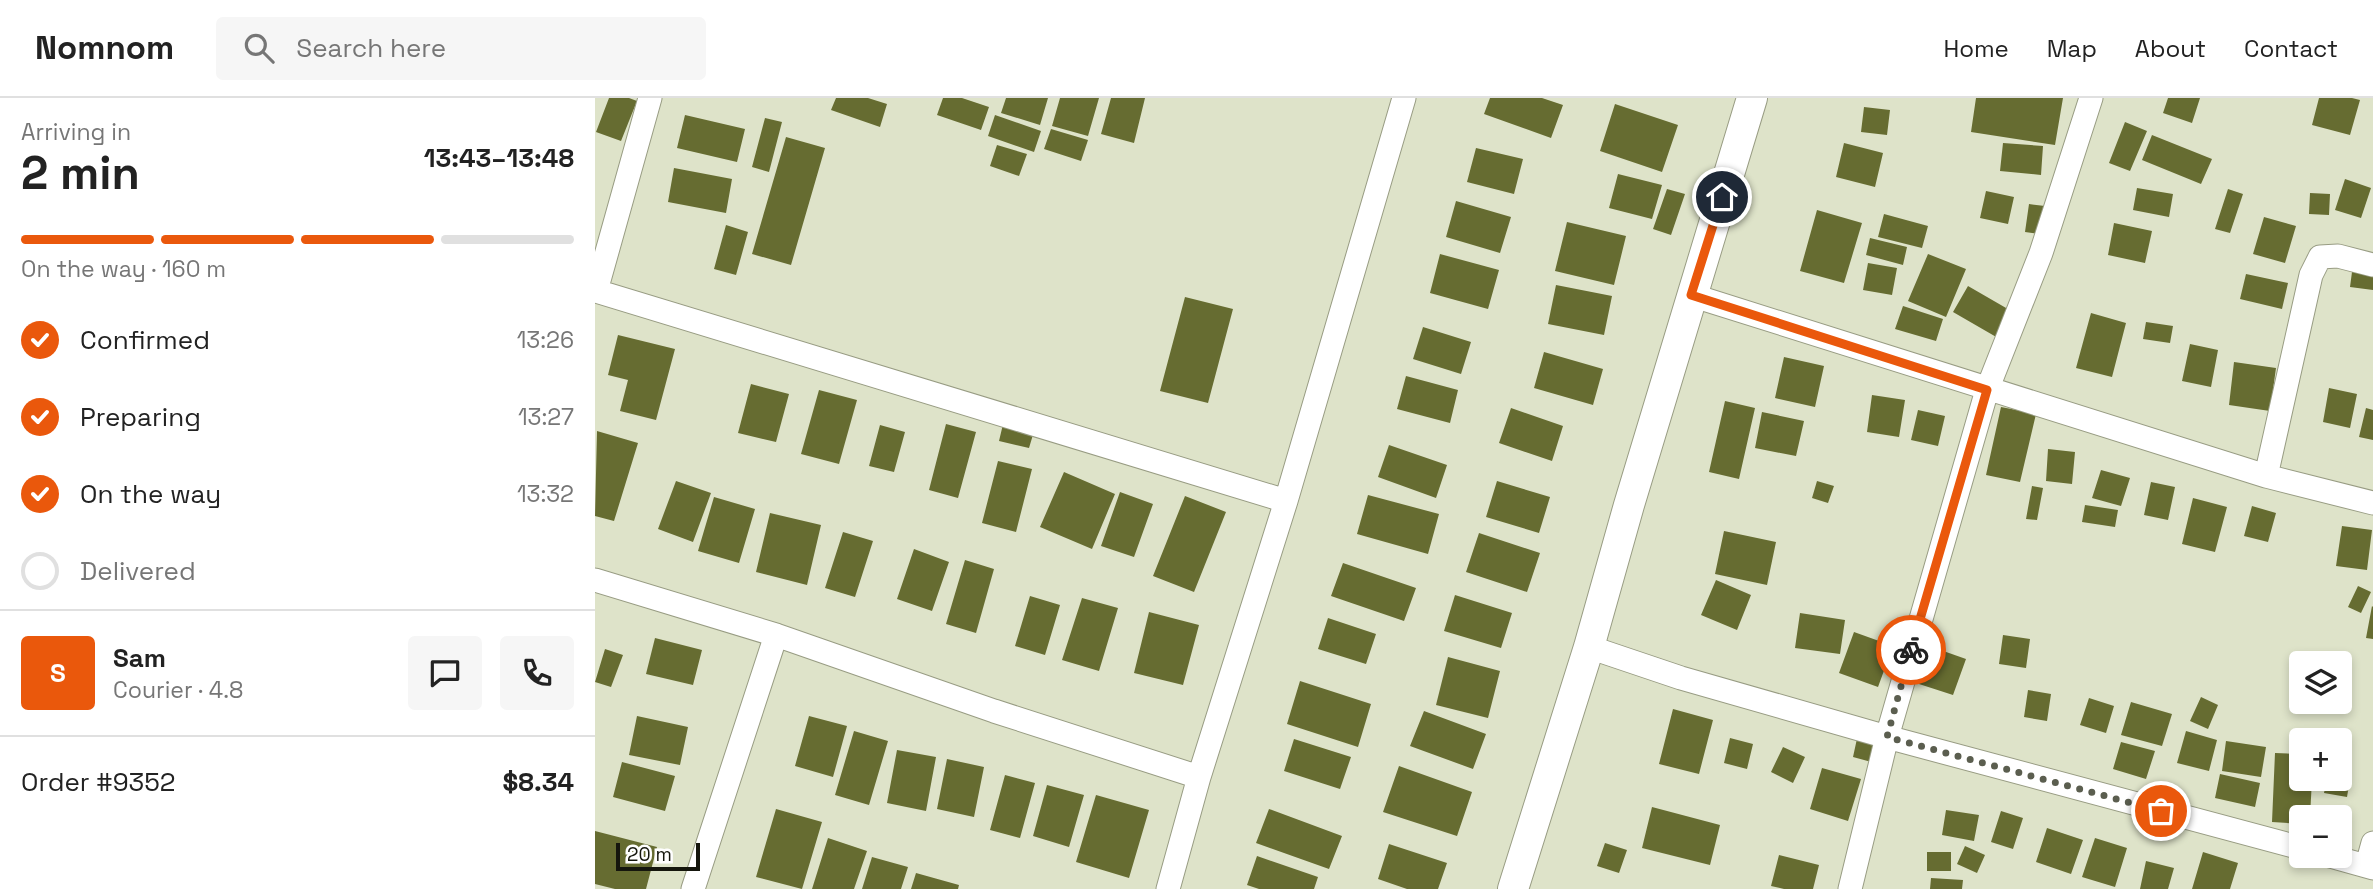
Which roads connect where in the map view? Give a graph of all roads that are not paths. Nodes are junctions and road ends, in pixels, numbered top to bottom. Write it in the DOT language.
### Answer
graph roads {
  1 [pos="650,98"];
  2 [pos="1752,98"];
  3 [pos="2091,98"];
  4 [pos="1399,99"];
  5 [pos="2373,265"];
  6 [pos="1691,295"];
  7 [pos="1987,390"];
  8 [pos="2266,476"];
  9 [pos="1286,501"];
  10 [pos="2373,503"];
  11 [pos="595,580"];
  12 [pos="776,635"];
  13 [pos="1589,647"];
  14 [pos="1887,737"];
  15 [pos="1199,777"];
  16 [pos="2289,845"];
  17 [pos="2352,858"];
  18 [pos="2371,859"];
  19 [pos="693,889"];
  20 [pos="1168,889"];
  21 [pos="1513,889"];
  22 [pos="1850,889"];
  1 -- 9 [label="street"];
  2 -- 6 [label="street"];
  3 -- 7 [label="street"];
  4 -- 9 [label="street"];
  5 -- 8 [label="street"];
  6 -- 7 [label="street"];
  6 -- 13 [label="street"];
  7 -- 8 [label="street"];
  7 -- 14 [label="street"];
  8 -- 10 [label="street"];
  9 -- 15 [label="street"];
  11 -- 12 [label="street"];
  12 -- 15 [label="street"];
  12 -- 19 [label="street"];
  13 -- 14 [label="street"];
  13 -- 21 [label="street"];
  14 -- 16 [label="street"];
  14 -- 22 [label="street"];
  15 -- 20 [label="street"];
  17 -- 18 [label="street"];
}
